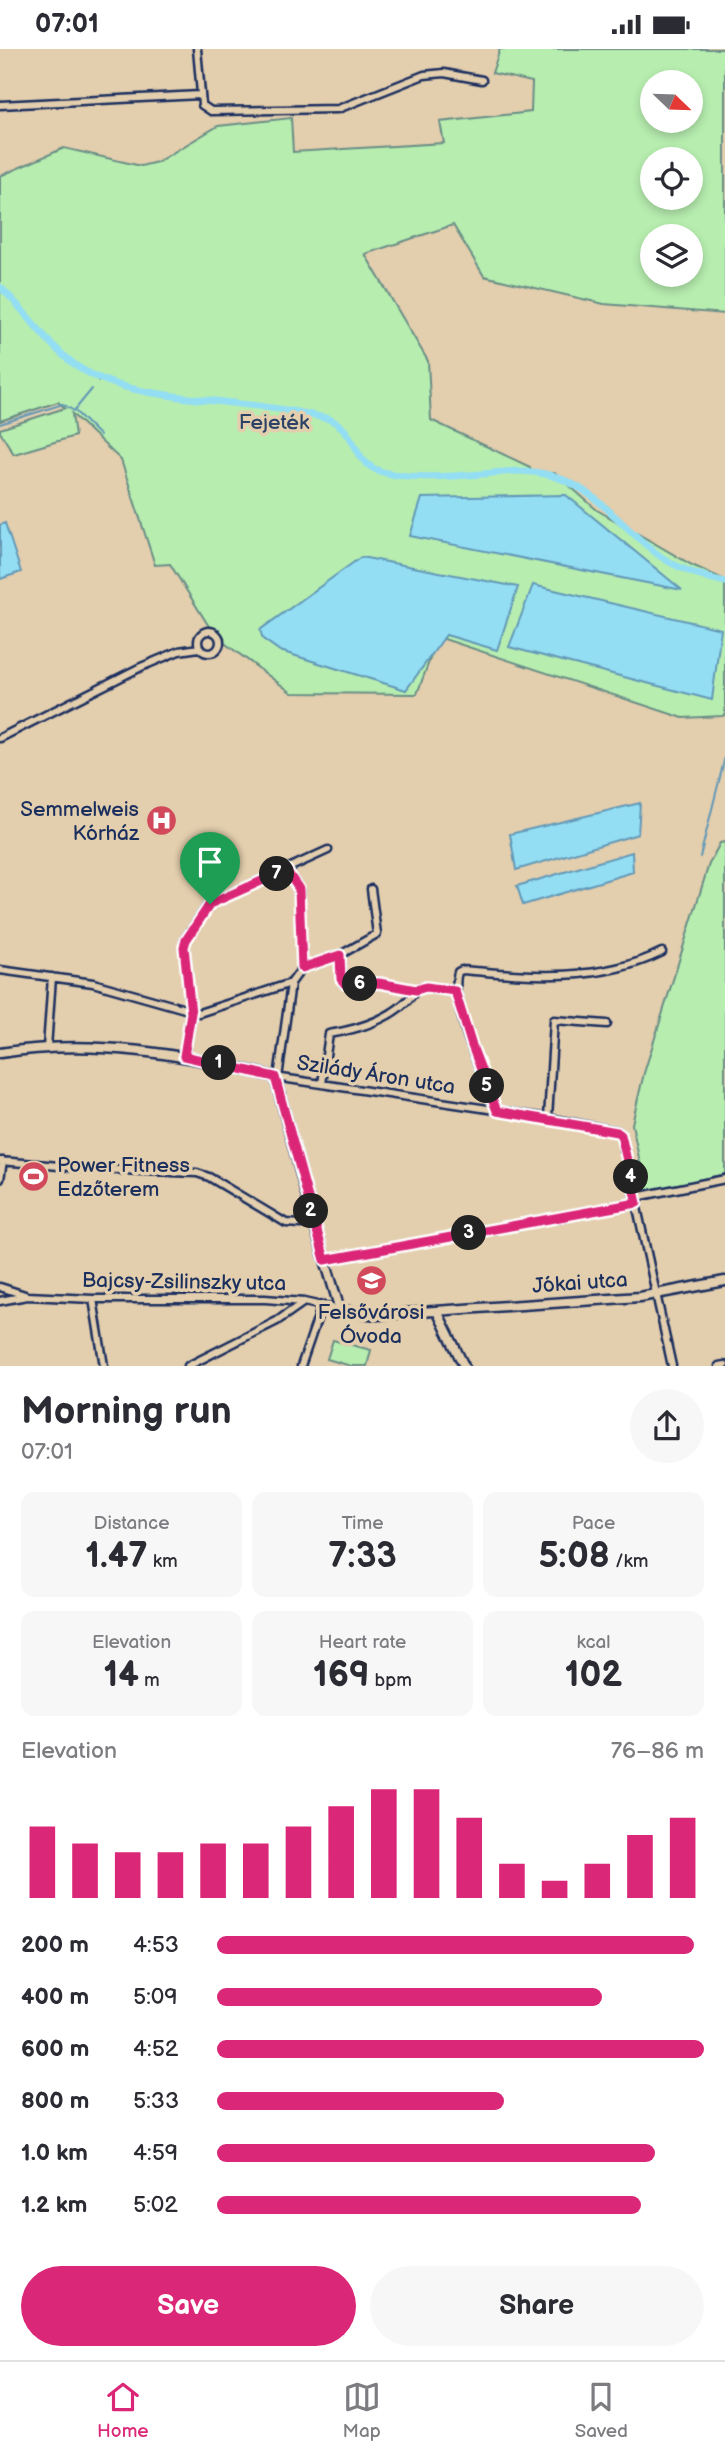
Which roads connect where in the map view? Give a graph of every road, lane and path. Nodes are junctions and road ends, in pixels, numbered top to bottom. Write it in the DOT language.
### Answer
graph roads {
  1 [pos="197,49"];
  2 [pos="482,80"];
  3 [pos="200,95"];
  4 [pos="0,105"];
  5 [pos="199,648"];
  6 [pos="0,738"];
  7 [pos="328,850"];
  8 [pos="286,870"];
  9 [pos="371,889"];
  10 [pos="662,952"];
  11 [pos="340,955"];
  12 [pos="302,968"];
  13 [pos="0,970"];
  14 [pos="52,977"];
  15 [pos="291,983"];
  16 [pos="416,990"];
  17 [pos="455,991"];
  18 [pos="191,1013"];
  19 [pos="607,1024"];
  20 [pos="47,1048"];
  21 [pos="0,1053"];
  22 [pos="184,1056"];
  23 [pos="276,1077"];
  24 [pos="322,1084"];
  25 [pos="497,1111"];
  26 [pos="548,1118"];
  27 [pos="1,1161"];
  28 [pos="0,1178"];
  29 [pos="725,1179"];
  30 [pos="636,1200"];
  31 [pos="313,1220"];
  32 [pos="325,1260"];
  33 [pos="725,1282"];
  34 [pos="0,1287"];
  35 [pos="658,1294"];
  36 [pos="27,1296"];
  37 [pos="93,1299"];
  38 [pos="0,1301"];
  39 [pos="304,1302"];
  40 [pos="322,1305"];
  41 [pos="340,1310"];
  42 [pos="437,1311"];
  43 [pos="725,1365"];
  44 [pos="104,1366"];
  45 [pos="188,1366"];
  46 [pos="301,1366"];
  47 [pos="464,1366"];
  48 [pos="672,1366"];
  49 [pos="719,1366"];
  1 -- 3 [label="street"];
  2 -- 3 [label="street"];
  3 -- 4 [label="street"];
  5 -- 6 [label="street"];
  7 -- 8 [label="street"];
  8 -- 12 [label="street"];
  8 -- 18 [label="street"];
  9 -- 11 [label="street"];
  10 -- 17 [label="street"];
  11 -- 12 [label="street"];
  11 -- 16 [label="street"];
  12 -- 15 [label="street"];
  13 -- 14 [label="street"];
  14 -- 18 [label="street"];
  14 -- 20 [label="street"];
  15 -- 18 [label="street"];
  15 -- 23 [label="street"];
  16 -- 17 [label="street"];
  16 -- 24 [label="street"];
  17 -- 25 [label="street"];
  18 -- 22 [label="street"];
  19 -- 26 [label="street"];
  20 -- 21 [label="street, Szilády Áron utca"];
  20 -- 22 [label="street, Szilády Áron utca"];
  22 -- 23 [label="street, Szilády Áron utca"];
  23 -- 24 [label="street, Szilády Áron utca"];
  23 -- 31 [label="street"];
  24 -- 25 [label="street, Szilády Áron utca"];
  25 -- 26 [label="street, Szilády Áron utca"];
  26 -- 30 [label="street, Szilády Áron utca"];
  27 -- 28 [label="street"];
  27 -- 31 [label="street"];
  29 -- 30 [label="street"];
  30 -- 32 [label="street"];
  30 -- 35 [label="street"];
  31 -- 32 [label="street"];
  32 -- 41 [label="street"];
  33 -- 35 [label="street, Jókai utca"];
  34 -- 36 [label="street"];
  35 -- 42 [label="street, Jókai utca"];
  35 -- 48 [label="street"];
  36 -- 37 [label="street, Bajcsy-Zsilinszky utca"];
  36 -- 38 [label="street"];
  37 -- 39 [label="street, Bajcsy-Zsilinszky utca"];
  37 -- 44 [label="street"];
  39 -- 40 [label="street, Bajcsy-Zsilinszky utca"];
  39 -- 45 [label="street"];
  40 -- 41 [label="street, Bajcsy-Zsilinszky utca"];
  40 -- 46 [label="street"];
  41 -- 42 [label="street, Jókai utca"];
  42 -- 47 [label="street"];
  43 -- 49 [label="street"];
}
